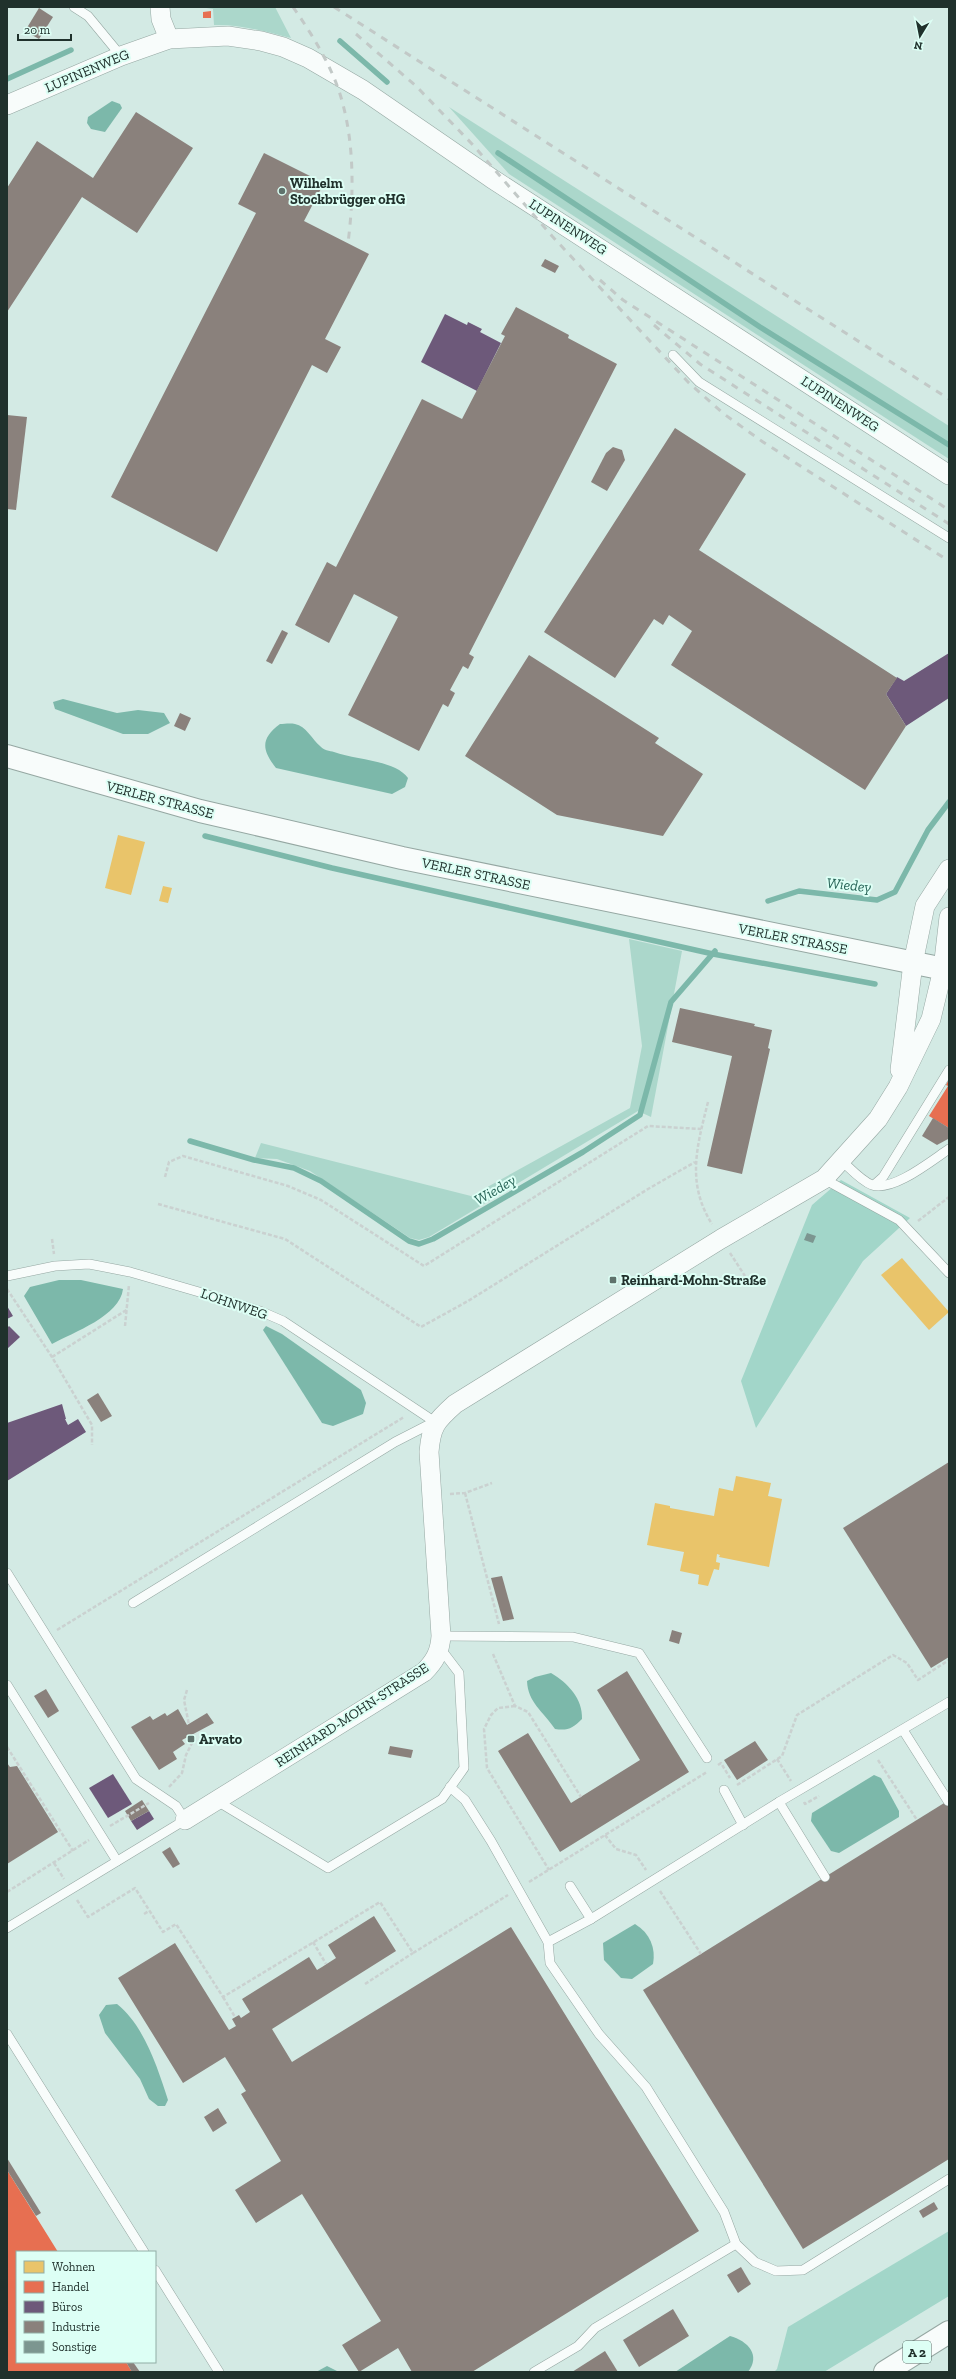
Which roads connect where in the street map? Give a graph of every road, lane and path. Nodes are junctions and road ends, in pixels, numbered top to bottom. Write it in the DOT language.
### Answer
graph roads {
  1 [pos="74,7"];
  2 [pos="160,7"];
  3 [pos="168,39"];
  4 [pos="121,56"];
  5 [pos="7,105"];
  6 [pos="673,355"];
  7 [pos="949,475"];
  8 [pos="949,538"];
  9 [pos="7,756"];
  10 [pos="949,869"];
  11 [pos="949,917"];
  12 [pos="913,963"];
  13 [pos="946,970"];
  14 [pos="949,1070"];
  15 [pos="898,1087"];
  16 [pos="708,1102"];
  17 [pos="701,1129"];
  18 [pos="949,1150"];
  19 [pos="841,1160"];
  20 [pos="695,1162"];
  21 [pos="165,1177"];
  22 [pos="824,1179"];
  23 [pos="874,1185"];
  24 [pos="949,1196"];
  25 [pos="158,1204"];
  26 [pos="908,1229"];
  27 [pos="721,1239"];
  28 [pos="733,1259"];
  29 [pos="130,1272"];
  30 [pos="949,1273"];
  31 [pos="7,1276"];
  32 [pos="745,1276"];
  33 [pos="8,1291"];
  34 [pos="128,1309"];
  35 [pos="124,1326"];
  36 [pos="52,1357"];
  37 [pos="417,1409"];
  38 [pos="435,1422"];
  39 [pos="92,1445"];
  40 [pos="492,1483"];
  41 [pos="465,1493"];
  42 [pos="432,1496"];
  43 [pos="7,1573"];
  44 [pos="133,1603"];
  45 [pos="502,1636"];
  46 [pos="47,1637"];
  47 [pos="441,1642"];
  48 [pos="493,1654"];
  49 [pos="949,1660"];
  50 [pos="7,1685"];
  51 [pos="187,1690"];
  52 [pos="949,1702"];
  53 [pos="515,1706"];
  54 [pos="189,1725"];
  55 [pos="903,1730"];
  56 [pos="194,1734"];
  57 [pos="7,1747"];
  58 [pos="707,1758"];
  59 [pos="777,1759"];
  60 [pos="872,1763"];
  61 [pos="450,1787"];
  62 [pos="724,1790"];
  63 [pos="798,1792"];
  64 [pos="825,1792"];
  65 [pos="163,1796"];
  66 [pos="581,1797"];
  67 [pos="217,1801"];
  68 [pos="948,1801"];
  69 [pos="779,1802"];
  70 [pos="185,1820"];
  71 [pos="917,1820"];
  72 [pos="743,1825"];
  73 [pos="99,1833"];
  74 [pos="73,1851"];
  75 [pos="117,1861"];
  76 [pos="54,1863"];
  77 [pos="549,1870"];
  78 [pos="825,1877"];
  79 [pos="570,1886"];
  80 [pos="70,1889"];
  81 [pos="517,1890"];
  82 [pos="7,1892"];
  83 [pos="149,1911"];
  84 [pos="144,1914"];
  85 [pos="591,1919"];
  86 [pos="7,1928"];
  87 [pos="312,1942"];
  88 [pos="548,1942"];
  89 [pos="413,1954"];
  90 [pos="326,1964"];
  91 [pos="365,1984"];
  92 [pos="222,1997"];
  93 [pos="235,2017"];
  94 [pos="7,2034"];
  95 [pos="949,2179"];
  96 [pos="736,2244"];
  97 [pos="143,2251"];
  98 [pos="156,2272"];
  99 [pos="949,2332"];
  100 [pos="219,2372"];
  101 [pos="534,2372"];
  102 [pos="885,2372"];
  1 -- 4 [label="lane"];
  2 -- 3 [label="street"];
  3 -- 4 [label="street, LUPINENWEG"];
  3 -- 7 [label="street, LUPINENWEG"];
  4 -- 5 [label="street, LUPINENWEG"];
  6 -- 8 [label="lane"];
  9 -- 12 [label="main road, VERLER STRASSE"];
  10 -- 12 [label="street"];
  11 -- 13 [label="street"];
  12 -- 13 [label="main road, VERLER STRASSE"];
  12 -- 15 [label="street"];
  13 -- 15 [label="street"];
  14 -- 23 [label="lane"];
  15 -- 19 [label="street"];
  16 -- 17 [label="path"];
  17 -- 20 [label="path"];
  17 -- 21 [label="path"];
  18 -- 23 [label="lane"];
  19 -- 22 [label="street"];
  19 -- 23 [label="lane"];
  20 -- 25 [label="path"];
  20 -- 27 [label="path"];
  22 -- 26 [label="lane"];
  22 -- 27 [label="street"];
  24 -- 26 [label="path"];
  26 -- 30 [label="lane"];
  27 -- 38 [label="street"];
  28 -- 32 [label="path"];
  29 -- 31 [label="lane, LOHNWEG"];
  29 -- 34 [label="path"];
  29 -- 37 [label="lane, LOHNWEG"];
  33 -- 36 [label="path"];
  34 -- 35 [label="path"];
  34 -- 36 [label="path"];
  36 -- 39 [label="path"];
  37 -- 38 [label="lane, LOHNWEG"];
  37 -- 46 [label="path"];
  38 -- 42 [label="street"];
  38 -- 44 [label="lane"];
  40 -- 41 [label="path"];
  41 -- 42 [label="path"];
  41 -- 45 [label="path"];
  42 -- 47 [label="street"];
  43 -- 46 [label="lane"];
  45 -- 47 [label="lane"];
  45 -- 58 [label="lane"];
  46 -- 65 [label="lane"];
  47 -- 61 [label="lane"];
  47 -- 67 [label="street, REINHARD-MOHN-STRASSE"];
  48 -- 53 [label="path"];
  49 -- 59 [label="path"];
  50 -- 73 [label="lane"];
  51 -- 54 [label="path"];
  52 -- 55 [label="lane"];
  53 -- 66 [label="path"];
  53 -- 77 [label="path"];
  55 -- 63 [label="lane"];
  55 -- 68 [label="lane"];
  56 -- 65 [label="path"];
  57 -- 74 [label="path"];
  59 -- 63 [label="path"];
  59 -- 77 [label="path"];
  60 -- 71 [label="path"];
  61 -- 67 [label="lane"];
  61 -- 81 [label="lane"];
  62 -- 72 [label="lane"];
  63 -- 64 [label="path"];
  63 -- 69 [label="lane"];
  65 -- 70 [label="lane"];
  65 -- 73 [label="path"];
  67 -- 70 [label="street, REINHARD-MOHN-STRASSE"];
  69 -- 72 [label="lane"];
  69 -- 78 [label="lane"];
  70 -- 75 [label="lane"];
  72 -- 85 [label="lane"];
  73 -- 74 [label="path"];
  73 -- 75 [label="lane"];
  74 -- 76 [label="path"];
  75 -- 80 [label="lane"];
  76 -- 80 [label="path"];
  76 -- 82 [label="path"];
  77 -- 81 [label="path"];
  79 -- 85 [label="lane"];
  80 -- 83 [label="path"];
  80 -- 86 [label="lane"];
  81 -- 88 [label="lane"];
  81 -- 89 [label="path"];
  83 -- 84 [label="path"];
  83 -- 92 [label="path"];
  85 -- 88 [label="lane"];
  87 -- 89 [label="path"];
  87 -- 90 [label="path"];
  87 -- 92 [label="path"];
  88 -- 96 [label="lane"];
  89 -- 91 [label="path"];
  92 -- 93 [label="path"];
  94 -- 97 [label="lane"];
  95 -- 96 [label="lane"];
  96 -- 101 [label="lane"];
  98 -- 100 [label="lane"];
  99 -- 102 [label="main road, A 2"];
}
